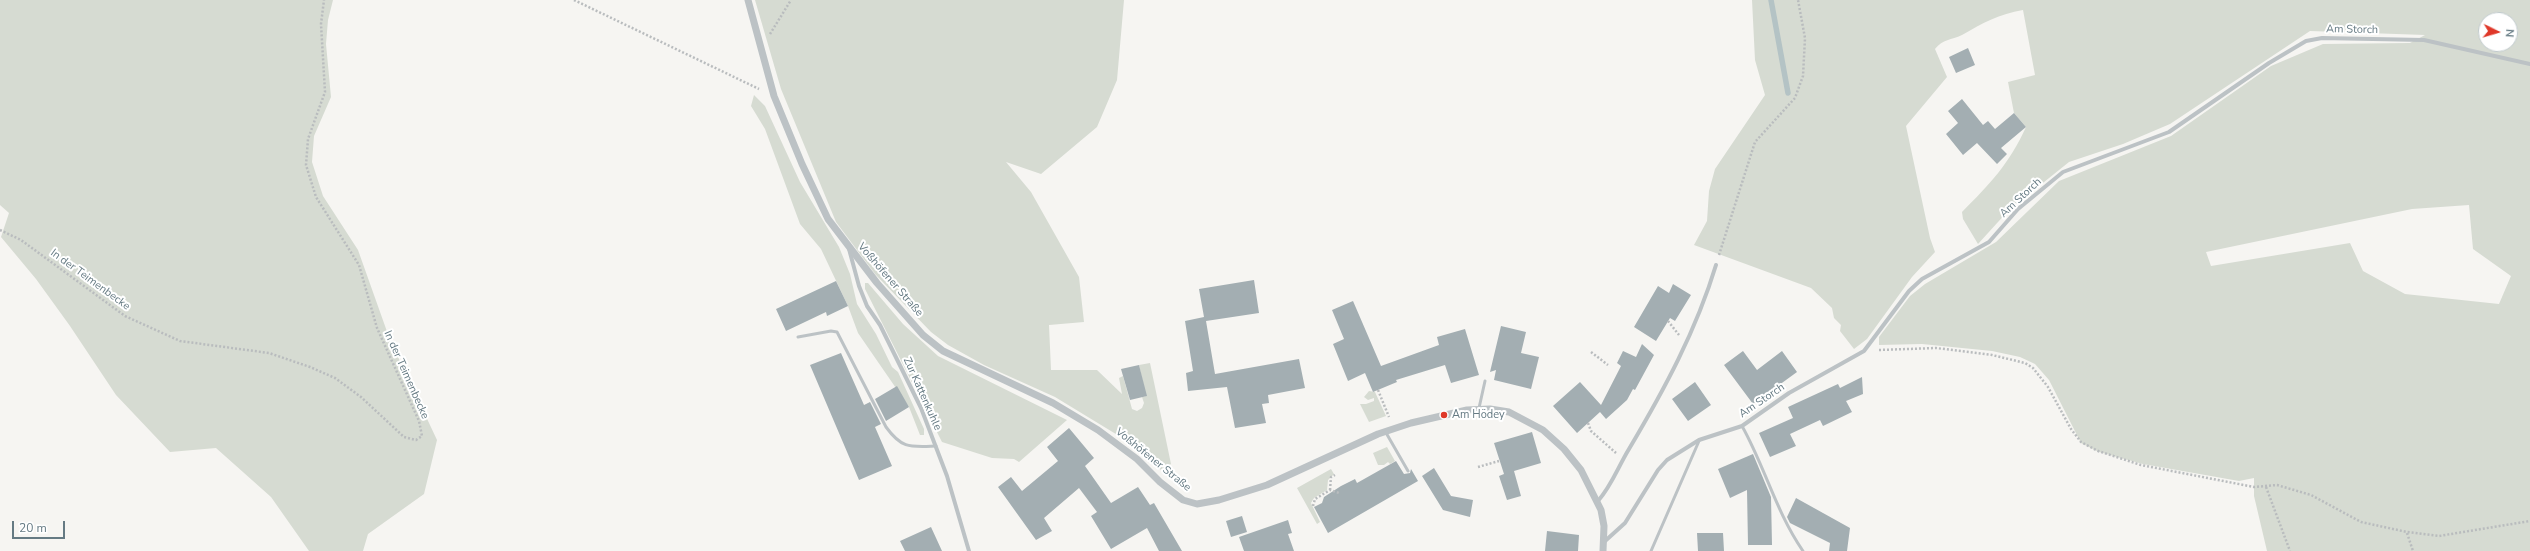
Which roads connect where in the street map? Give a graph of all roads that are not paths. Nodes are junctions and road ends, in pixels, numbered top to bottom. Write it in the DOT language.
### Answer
graph roads {
  1 [pos="748,0"];
  2 [pos="2530,64"];
  3 [pos="848,248"];
  4 [pos="1716,266"];
  5 [pos="798,337"];
  6 [pos="1485,381"];
  7 [pos="1478,410"];
  8 [pos="1742,426"];
  9 [pos="1385,431"];
  10 [pos="1699,440"];
  11 [pos="936,446"];
  12 [pos="1408,471"];
  13 [pos="1598,501"];
  14 [pos="1604,542"];
  15 [pos="969,551"];
  16 [pos="1603,551"];
  17 [pos="1651,551"];
  18 [pos="1803,551"];
  1 -- 3 [label="street, Voßhöfener Straße"];
  2 -- 8 [label="street, Am Storch"];
  3 -- 9 [label="street, Voßhöfener Straße"];
  3 -- 11 [label="street, Zur Kattenkuhle"];
  4 -- 13 [label="street"];
  5 -- 11 [label="lane"];
  6 -- 7 [label="lane"];
  7 -- 9 [label="street, Voßhöfener Straße"];
  7 -- 13 [label="street, Voßhöfener Straße"];
  8 -- 10 [label="street, Am Storch"];
  8 -- 18 [label="lane"];
  9 -- 12 [label="lane"];
  10 -- 14 [label="street, Am Storch"];
  10 -- 17 [label="lane"];
  11 -- 15 [label="street, Zur Kattenkuhle"];
  13 -- 14 [label="street, Voßhöfener Straße"];
  14 -- 16 [label="street, Voßhöfener Straße"];
}
